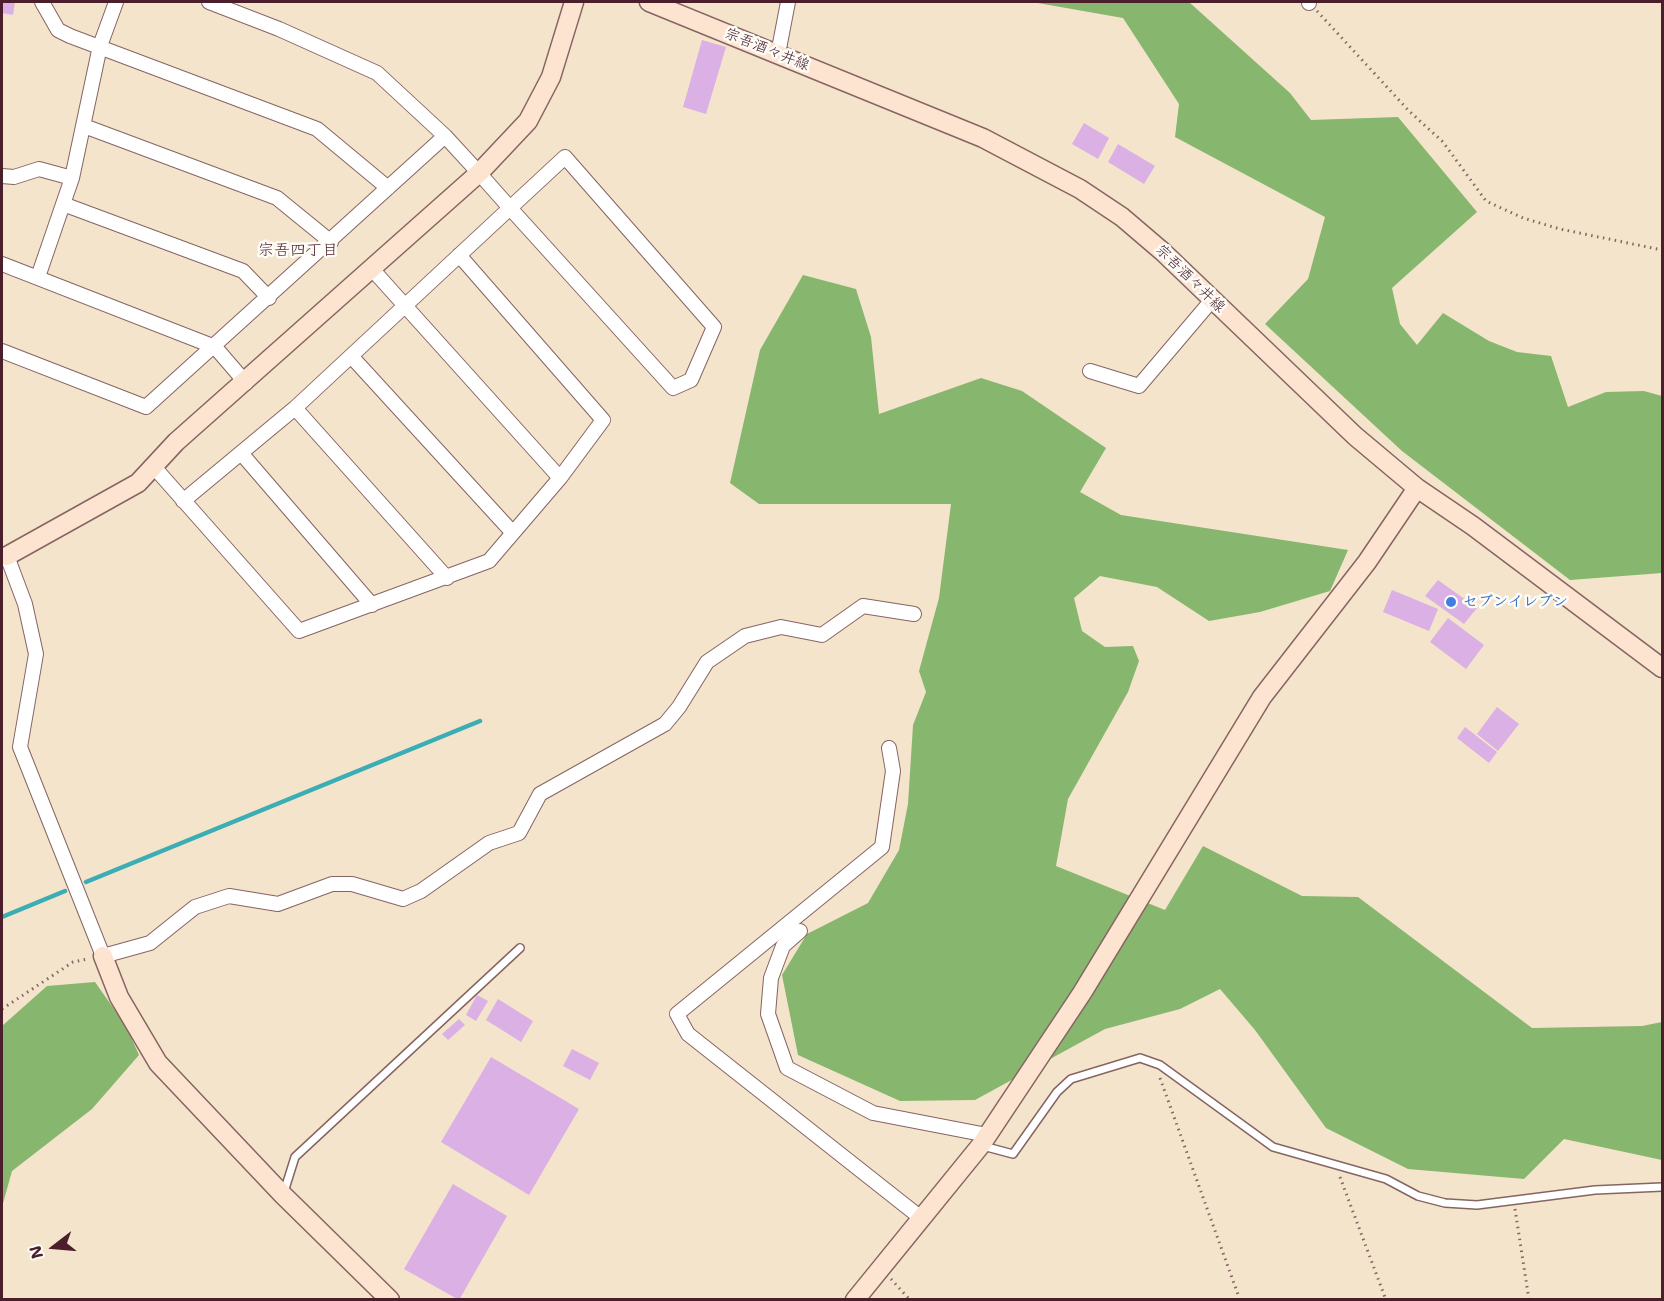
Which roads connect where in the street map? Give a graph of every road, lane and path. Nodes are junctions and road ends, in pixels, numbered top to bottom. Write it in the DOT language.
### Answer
graph roads {
  1 [pos="42,2"];
  2 [pos="116,2"];
  3 [pos="209,2"];
  4 [pos="574,2"];
  5 [pos="649,2"];
  6 [pos="788,2"];
  7 [pos="1309,2"];
  8 [pos="100,46"];
  9 [pos="778,54"];
  10 [pos="84,126"];
  11 [pos="445,136"];
  12 [pos="479,172"];
  13 [pos="2,176"];
  14 [pos="72,178"];
  15 [pos="388,188"];
  16 [pos="63,204"];
  17 [pos="510,208"];
  18 [pos="331,242"];
  19 [pos="1662,250"];
  20 [pos="459,255"];
  21 [pos="2,264"];
  22 [pos="372,269"];
  23 [pos="38,277"];
  24 [pos="269,298"];
  25 [pos="1212,300"];
  26 [pos="405,306"];
  27 [pos="215,347"];
  28 [pos="2,351"];
  29 [pos="351,356"];
  30 [pos="1090,371"];
  31 [pos="246,383"];
  32 [pos="295,408"];
  33 [pos="241,453"];
  34 [pos="154,467"];
  35 [pos="560,478"];
  36 [pos="1417,488"];
  37 [pos="183,501"];
  38 [pos="513,533"];
  39 [pos="7,556"];
  40 [pos="447,578"];
  41 [pos="372,605"];
  42 [pos="914,614"];
  43 [pos="1662,668"];
  44 [pos="889,748"];
  45 [pos="800,931"];
  46 [pos="520,948"];
  47 [pos="103,956"];
  48 [pos="2,1009"];
  49 [pos="1155,1064"];
  50 [pos="984,1140"];
  51 [pos="1336,1167"];
  52 [pos="1662,1187"];
  53 [pos="283,1195"];
  54 [pos="1514,1200"];
  55 [pos="921,1218"];
  56 [pos="882,1268"];
  57 [pos="390,1299"];
  58 [pos="855,1299"];
  59 [pos="910,1299"];
  60 [pos="1240,1299"];
  61 [pos="1386,1299"];
  62 [pos="1529,1299"];
  1 -- 8 [label="street"];
  2 -- 8 [label="street"];
  3 -- 11 [label="street"];
  4 -- 12 [label="street"];
  5 -- 9 [label="street, 宗吾酒々井線"];
  6 -- 9 [label="street"];
  7 -- 19 [label="path"];
  8 -- 10 [label="street"];
  8 -- 15 [label="street"];
  9 -- 25 [label="street, 宗吾酒々井線"];
  10 -- 14 [label="street"];
  10 -- 18 [label="street"];
  11 -- 12 [label="street"];
  11 -- 15 [label="street"];
  12 -- 17 [label="street"];
  12 -- 22 [label="street"];
  13 -- 14 [label="street"];
  14 -- 16 [label="street"];
  15 -- 18 [label="street"];
  16 -- 23 [label="street"];
  16 -- 24 [label="street"];
  17 -- 17 [label="street"];
  17 -- 20 [label="street"];
  18 -- 24 [label="street"];
  20 -- 26 [label="street"];
  20 -- 35 [label="street"];
  21 -- 23 [label="street"];
  22 -- 26 [label="street"];
  22 -- 31 [label="street"];
  23 -- 27 [label="street"];
  24 -- 27 [label="street"];
  25 -- 30 [label="street"];
  25 -- 36 [label="street, 宗吾酒々井線"];
  26 -- 29 [label="street"];
  26 -- 35 [label="street"];
  27 -- 28 [label="street"];
  27 -- 31 [label="street"];
  29 -- 32 [label="street"];
  29 -- 38 [label="street"];
  31 -- 34 [label="street"];
  32 -- 33 [label="street"];
  32 -- 40 [label="street"];
  33 -- 37 [label="street"];
  33 -- 41 [label="street"];
  34 -- 37 [label="street"];
  34 -- 39 [label="street"];
  35 -- 38 [label="street"];
  36 -- 43 [label="street, 宗吾酒々井線"];
  36 -- 50 [label="street"];
  37 -- 41 [label="street"];
  38 -- 40 [label="street"];
  39 -- 47 [label="street"];
  40 -- 41 [label="street"];
  42 -- 47 [label="street"];
  44 -- 55 [label="street"];
  45 -- 50 [label="street"];
  46 -- 53 [label="lane"];
  47 -- 48 [label="path"];
  47 -- 53 [label="street"];
  49 -- 50 [label="lane"];
  49 -- 51 [label="lane"];
  49 -- 60 [label="path"];
  50 -- 55 [label="street"];
  51 -- 54 [label="lane"];
  51 -- 61 [label="path"];
  52 -- 54 [label="lane"];
  53 -- 57 [label="street"];
  54 -- 62 [label="path"];
  55 -- 56 [label="street"];
  56 -- 58 [label="street"];
  56 -- 59 [label="path"];
}
